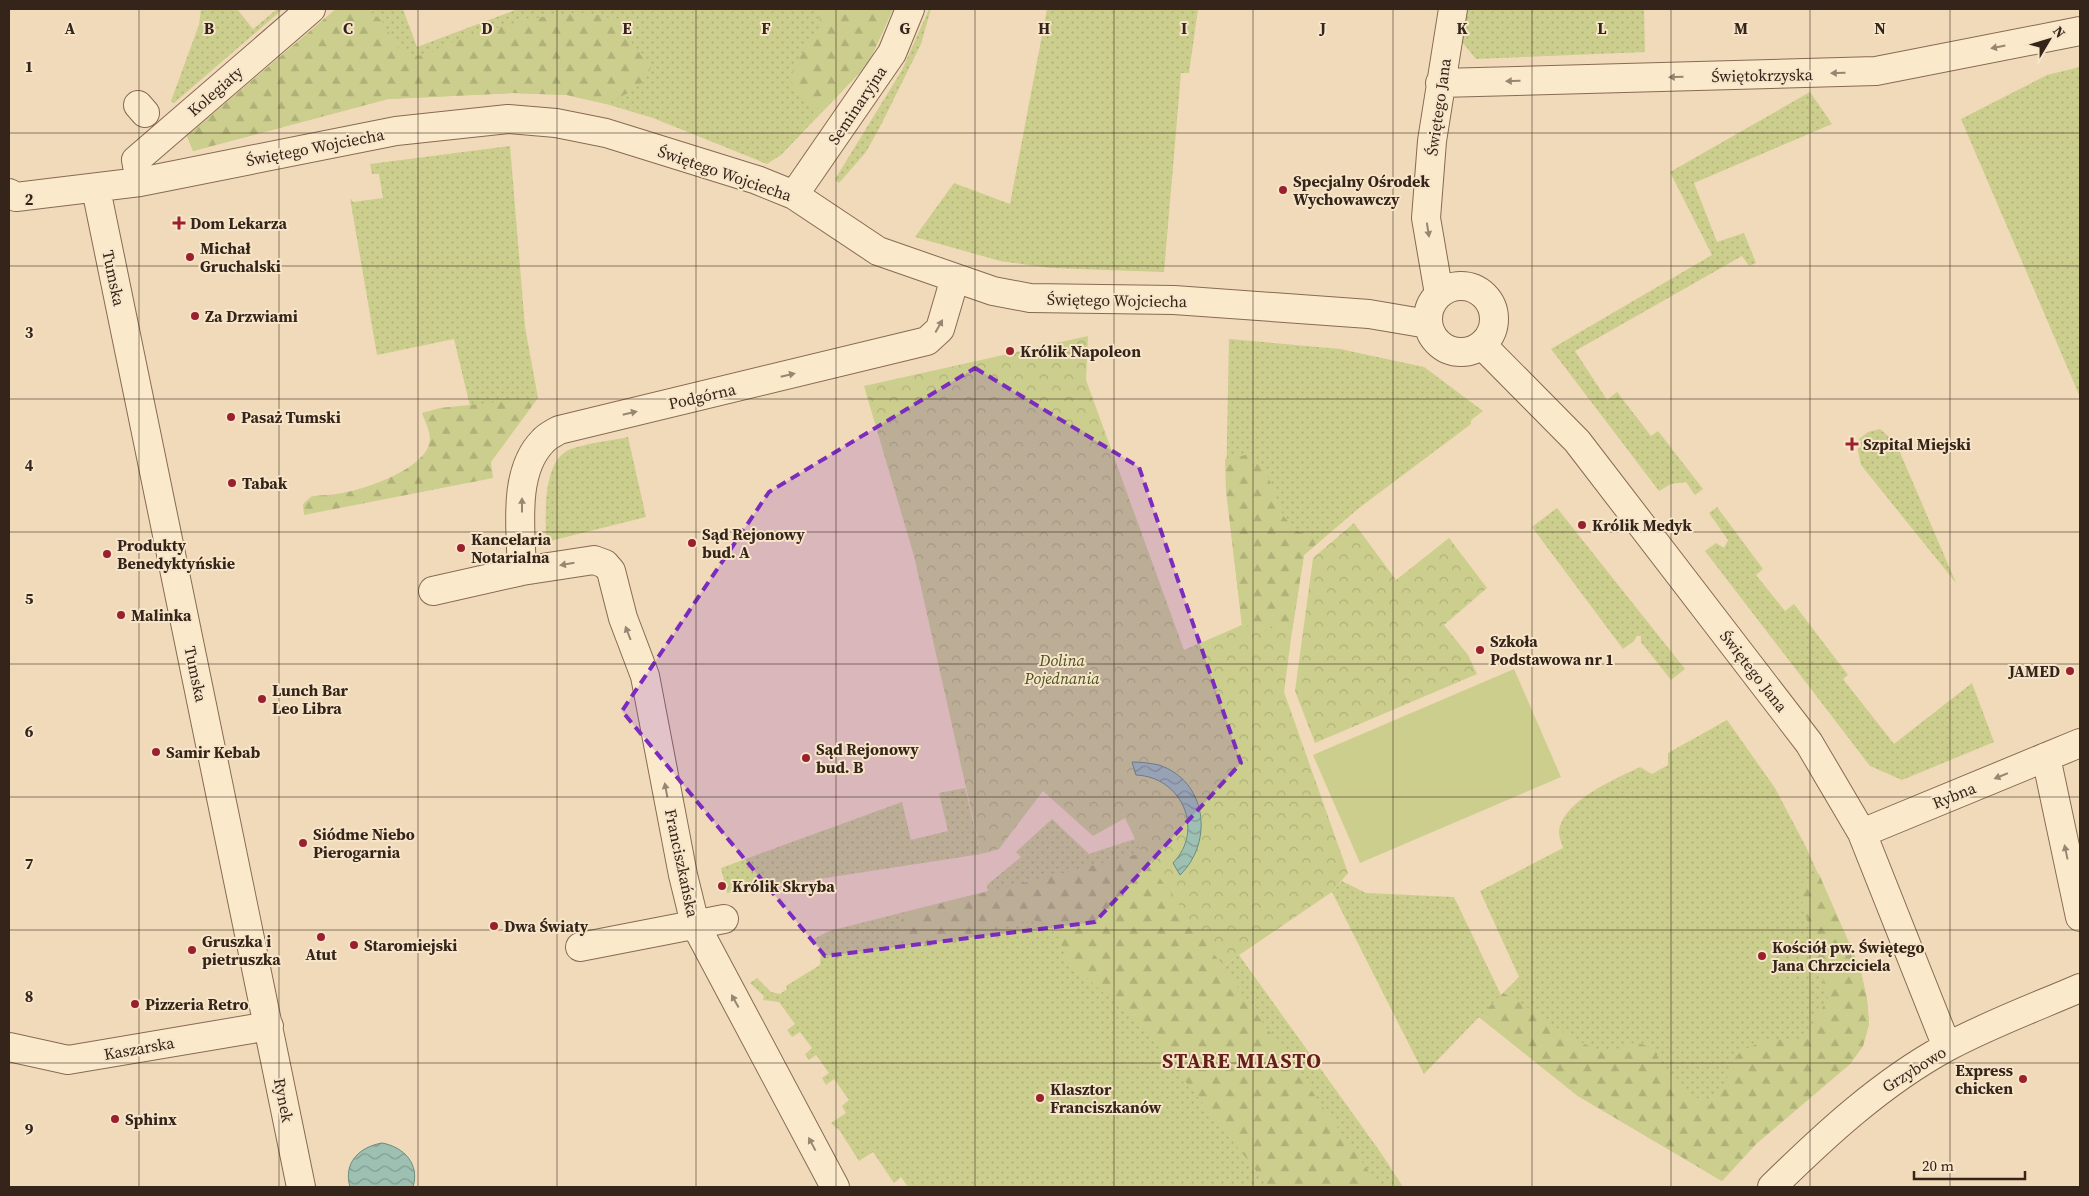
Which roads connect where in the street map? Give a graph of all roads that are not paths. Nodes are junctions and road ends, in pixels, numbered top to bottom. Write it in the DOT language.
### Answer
graph roads {
  1 [pos="311,9"];
  2 [pos="910,9"];
  3 [pos="1452,9"];
  4 [pos="2080,31"];
  5 [pos="1440,83"];
  6 [pos="140,182"];
  7 [pos="96,189"];
  8 [pos="9,193"];
  9 [pos="794,195"];
  10 [pos="955,278"];
  11 [pos="1439,294"];
  12 [pos="1428,324"];
  13 [pos="1482,345"];
  14 [pos="522,571"];
  15 [pos="433,590"];
  16 [pos="2080,743"];
  17 [pos="2046,757"];
  18 [pos="1862,833"];
  19 [pos="2080,917"];
  20 [pos="724,919"];
  21 [pos="695,924"];
  22 [pos="580,947"];
  23 [pos="2080,988"];
  24 [pos="268,1019"];
  25 [pos="9,1047"];
  26 [pos="1947,1047"];
  27 [pos="301,1187"];
  28 [pos="835,1187"];
  29 [pos="1772,1187"];
  1 -- 6 [label="street, Kolegiaty"];
  2 -- 9 [label="street, Seminaryjna"];
  3 -- 5 [label="street, Świętego Jana"];
  4 -- 5 [label="street, Świętokrzyska, one-way"];
  5 -- 11 [label="street, Świętego Jana, one-way"];
  6 -- 7 [label="street, Świętego Wojciecha"];
  6 -- 9 [label="street, Świętego Wojciecha"];
  7 -- 8 [label="street, Świętego Wojciecha"];
  7 -- 24 [label="street, Tumska"];
  9 -- 10 [label="street, Świętego Wojciecha"];
  10 -- 12 [label="street, Świętego Wojciecha"];
  14 -- 10 [label="street, Podgórna, one-way"];
  11 -- 12 [label="street"];
  11 -- 13 [label="street"];
  12 -- 13 [label="street"];
  13 -- 18 [label="street, Świętego Jana"];
  14 -- 15 [label="street"];
  21 -- 14 [label="street, Franciszkańska, one-way"];
  16 -- 17 [label="street, Rybna"];
  17 -- 18 [label="street, Rybna, one-way"];
  19 -- 17 [label="street, one-way"];
  18 -- 26 [label="street, Świętego Jana"];
  20 -- 21 [label="street"];
  21 -- 22 [label="street"];
  28 -- 21 [label="street, Franciszkańska, one-way"];
  23 -- 26 [label="street, Grzybowo"];
  24 -- 25 [label="street, Kaszarska"];
  24 -- 27 [label="street, Rynek"];
  26 -- 29 [label="street, Grzybowo"];
}
